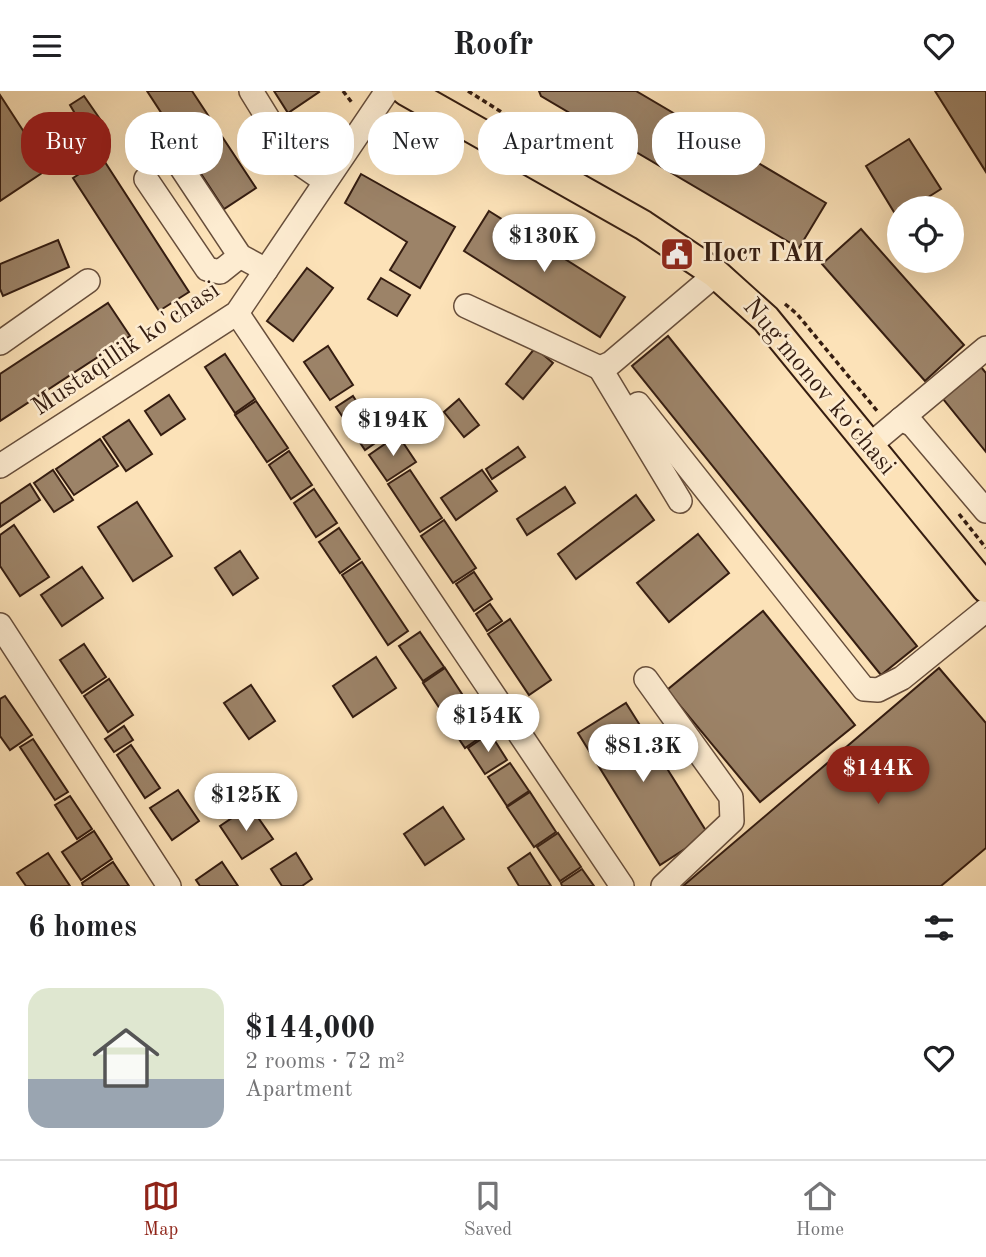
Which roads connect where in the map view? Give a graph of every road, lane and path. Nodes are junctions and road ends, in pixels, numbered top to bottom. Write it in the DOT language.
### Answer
graph roads {
  1 [pos="251,91"];
  2 [pos="343,91"];
  3 [pos="387,91"];
  4 [pos="405,91"];
  5 [pos="353,104"];
  6 [pos="186,175"];
  7 [pos="146,179"];
  8 [pos="325,181"];
  9 [pos="240,256"];
  10 [pos="265,270"];
  11 [pos="716,274"];
  12 [pos="88,281"];
  13 [pos="467,306"];
  14 [pos="237,313"];
  15 [pos="0,344"];
  16 [pos="986,348"];
  17 [pos="600,368"];
  18 [pos="638,404"];
  19 [pos="901,419"];
  20 [pos="870,445"];
  21 [pos="0,466"];
  22 [pos="680,501"];
  23 [pos="986,511"];
  24 [pos="986,588"];
  25 [pos="986,610"];
  26 [pos="0,625"];
  27 [pos="646,679"];
  28 [pos="169,886"];
  29 [pos="622,886"];
  30 [pos="663,886"];
  1 -- 8 [label="street"];
  2 -- 5 [label="path"];
  3 -- 8 [label="street, Mustaqillik ko'chasi"];
  4 -- 11 [label="main road, Nugʻmonov koʻchasi"];
  6 -- 9 [label="street"];
  7 -- 9 [label="street"];
  8 -- 10 [label="street, Mustaqillik ko'chasi"];
  9 -- 10 [label="street"];
  10 -- 14 [label="street, Mustaqillik ko'chasi"];
  11 -- 17 [label="street"];
  11 -- 20 [label="main road, Nugʻmonov koʻchasi"];
  12 -- 15 [label="street"];
  13 -- 17 [label="street"];
  14 -- 21 [label="street, Mustaqillik ko'chasi"];
  14 -- 29 [label="street"];
  16 -- 19 [label="street"];
  17 -- 22 [label="street"];
  18 -- 25 [label="street"];
  19 -- 20 [label="street"];
  19 -- 23 [label="street"];
  20 -- 24 [label="main road, Nugʻmonov koʻchasi"];
  26 -- 28 [label="street"];
  27 -- 30 [label="street"];
}
